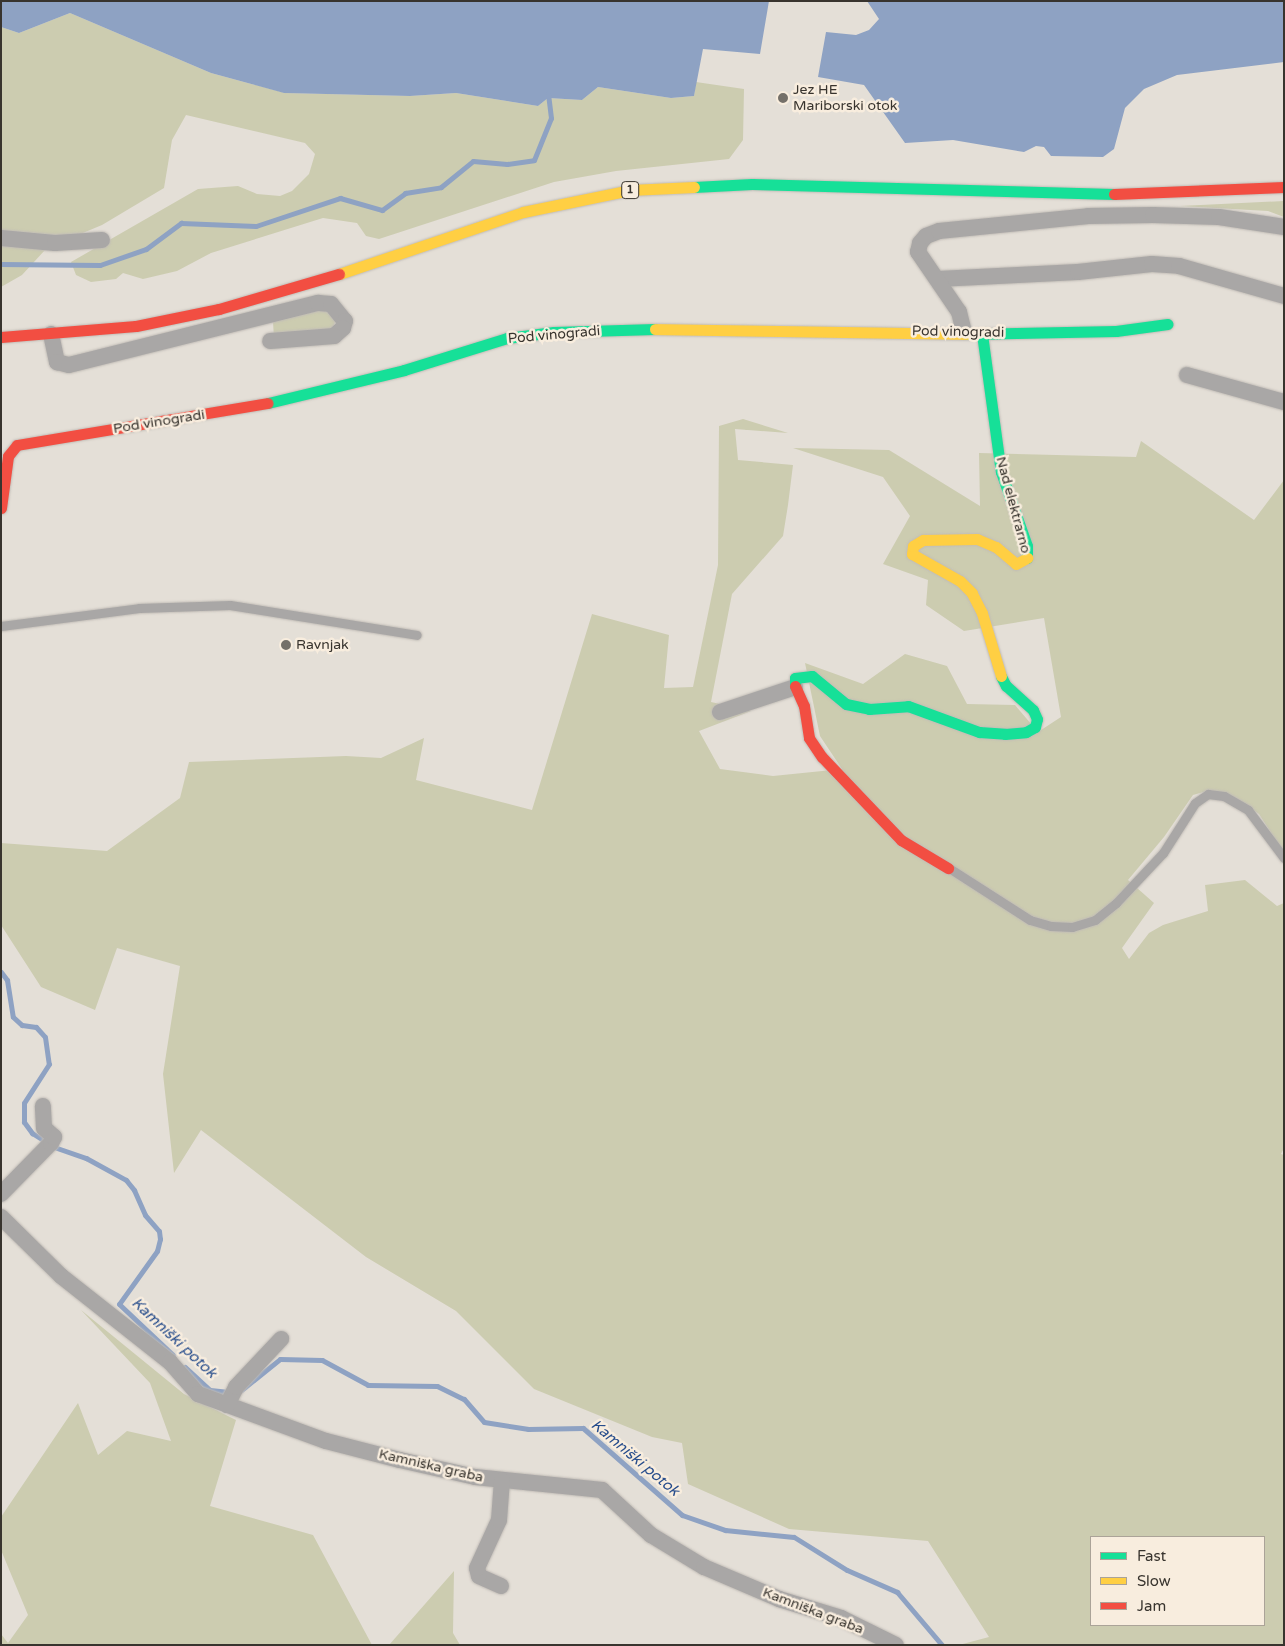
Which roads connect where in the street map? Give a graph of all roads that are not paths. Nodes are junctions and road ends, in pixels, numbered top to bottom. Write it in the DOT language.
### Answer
graph roads {
  1 [pos="1284,187"];
  2 [pos="1284,227"];
  3 [pos="1,238"];
  4 [pos="102,240"];
  5 [pos="938,279"];
  6 [pos="1284,296"];
  7 [pos="1168,324"];
  8 [pos="964,332"];
  9 [pos="51,334"];
  10 [pos="982,334"];
  11 [pos="1,337"];
  12 [pos="270,341"];
  13 [pos="1187,375"];
  14 [pos="1284,402"];
  15 [pos="1,508"];
  16 [pos="1,626"];
  17 [pos="418,635"];
  18 [pos="794,687"];
  19 [pos="720,712"];
  20 [pos="1284,858"];
  21 [pos="948,868"];
  22 [pos="43,1106"];
  23 [pos="1,1194"];
  24 [pos="1,1217"];
  25 [pos="281,1339"];
  26 [pos="231,1396"];
  27 [pos="502,1480"];
  28 [pos="501,1586"];
  29 [pos="896,1645"];
  1 -- 9 [label="street, 1"];
  2 -- 5 [label="street"];
  3 -- 4 [label="street"];
  5 -- 6 [label="street"];
  5 -- 8 [label="street"];
  7 -- 10 [label="street, Pod vinogradi"];
  8 -- 10 [label="street, Pod vinogradi"];
  8 -- 15 [label="street, Pod vinogradi"];
  9 -- 11 [label="street, 1"];
  9 -- 12 [label="street"];
  10 -- 18 [label="street, Nad elektrarno"];
  13 -- 14 [label="street"];
  16 -- 17 [label="lane"];
  18 -- 19 [label="street, Nad elektrarno"];
  18 -- 21 [label="street"];
  20 -- 21 [label="lane"];
  22 -- 23 [label="street"];
  24 -- 26 [label="street, Kamniška graba"];
  25 -- 26 [label="street"];
  26 -- 27 [label="street, Kamniška graba"];
  27 -- 28 [label="street"];
  27 -- 29 [label="street, Kamniška graba"];
}
